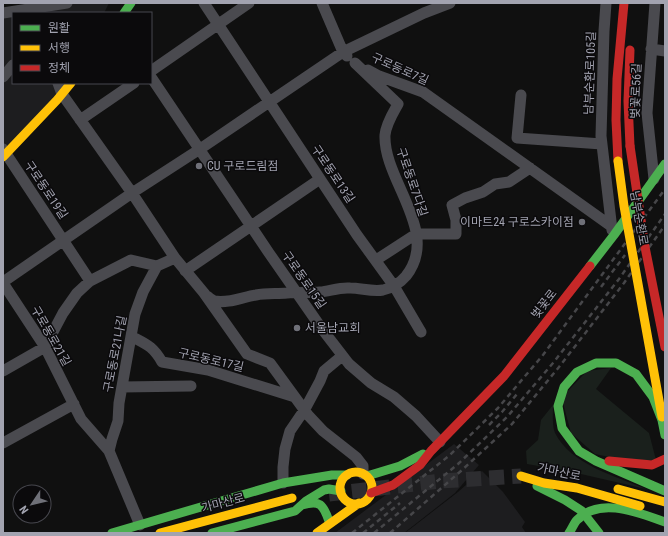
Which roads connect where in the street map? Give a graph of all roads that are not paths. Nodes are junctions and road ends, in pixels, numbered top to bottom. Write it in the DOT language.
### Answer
graph roads {
  1 [pos="67,3"];
  2 [pos="131,3"];
  3 [pos="204,3"];
  4 [pos="250,3"];
  5 [pos="322,3"];
  6 [pos="450,3"];
  7 [pos="606,3"];
  8 [pos="624,3"];
  9 [pos="656,3"];
  10 [pos="38,8"];
  11 [pos="125,12"];
  12 [pos="3,13"];
  13 [pos="660,17"];
  14 [pos="218,24"];
  15 [pos="631,40"];
  16 [pos="651,49"];
  17 [pos="665,51"];
  18 [pos="343,52"];
  19 [pos="355,63"];
  20 [pos="12,66"];
  21 [pos="152,70"];
  22 [pos="3,77"];
  23 [pos="152,78"];
  24 [pos="58,84"];
  25 [pos="70,84"];
  26 [pos="133,84"];
  27 [pos="62,94"];
  28 [pos="521,95"];
  29 [pos="269,101"];
  30 [pos="80,120"];
  31 [pos="602,144"];
  32 [pos="200,149"];
  33 [pos="4,153"];
  34 [pos="665,164"];
  35 [pos="530,168"];
  36 [pos="320,179"];
  37 [pos="654,179"];
  38 [pos="132,193"];
  39 [pos="251,226"];
  40 [pos="613,231"];
  41 [pos="416,234"];
  42 [pos="64,240"];
  43 [pos="175,258"];
  44 [pos="376,260"];
  45 [pos="157,266"];
  46 [pos="185,271"];
  47 [pos="90,281"];
  48 [pos="3,282"];
  49 [pos="394,286"];
  50 [pos="297,292"];
  51 [pos="204,293"];
  52 [pos="421,332"];
  53 [pos="131,336"];
  54 [pos="45,347"];
  55 [pos="665,347"];
  56 [pos="342,356"];
  57 [pos="3,372"];
  58 [pos="191,386"];
  59 [pos="122,387"];
  60 [pos="295,397"];
  61 [pos="74,404"];
  62 [pos="305,409"];
  63 [pos="662,418"];
  64 [pos="665,435"];
  65 [pos="440,442"];
  66 [pos="3,443"];
  67 [pos="109,451"];
  68 [pos="431,451"];
  69 [pos="587,458"];
  70 [pos="665,459"];
  71 [pos="543,473"];
  72 [pos="347,475"];
  73 [pos="365,475"];
  74 [pos="521,476"];
  75 [pos="564,477"];
  76 [pos="285,483"];
  77 [pos="593,483"];
  78 [pos="608,487"];
  79 [pos="665,491"];
  80 [pos="371,492"];
  81 [pos="341,493"];
  82 [pos="292,498"];
  83 [pos="665,502"];
  84 [pos="359,503"];
  85 [pos="298,508"];
  86 [pos="582,511"];
  87 [pos="665,514"];
  88 [pos="588,519"];
  89 [pos="329,521"];
  90 [pos="665,522"];
  91 [pos="140,525"];
  92 [pos="320,531"];
  93 [pos="112,533"];
  94 [pos="160,533"];
  95 [pos="212,533"];
  96 [pos="569,533"];
  97 [pos="599,533"];
  1 -- 10 [label="street"];
  2 -- 11 [label="main road"];
  3 -- 14 [label="street, 구로동로13길"];
  4 -- 14 [label="street"];
  5 -- 18 [label="street, 구로동로7길"];
  6 -- 18 [label="street"];
  7 -- 31 [label="street, 남부순환로105길"];
  8 -- 63 [label="main road, 남부순환로, bridge"];
  9 -- 13 [label="street, 벚꽃로56길"];
  10 -- 12 [label="street"];
  13 -- 16 [label="street, 벚꽃로56길"];
  14 -- 21 [label="street"];
  14 -- 29 [label="street, 구로동로13길"];
  15 -- 55 [label="main road, 남부순환로, bridge"];
  16 -- 17 [label="street"];
  16 -- 37 [label="street, 벚꽃로56길"];
  18 -- 19 [label="street, 구로동로7길"];
  18 -- 29 [label="street"];
  19 -- 35 [label="street, 구로동로7길"];
  19 -- 41 [label="street, 구로동로7다길"];
  20 -- 22 [label="street"];
  23 -- 32 [label="street, 구로동로15길"];
  24 -- 27 [label="street, 구로동로17길"];
  25 -- 27 [label="main road"];
  26 -- 30 [label="street"];
  27 -- 30 [label="street, 구로동로17길"];
  27 -- 33 [label="main road"];
  28 -- 31 [label="street"];
  29 -- 32 [label="street"];
  29 -- 36 [label="street, 구로동로13길"];
  30 -- 38 [label="street, 구로동로17길"];
  31 -- 40 [label="street, 남부순환로105길"];
  32 -- 38 [label="street"];
  32 -- 39 [label="street, 구로동로15길"];
  33 -- 42 [label="street, 구로동로19길"];
  34 -- 37 [label="main road, 벚꽃로"];
  35 -- 40 [label="street, 구로동로7길"];
  35 -- 41 [label="street, 구로동로7다길"];
  36 -- 39 [label="street"];
  36 -- 44 [label="street, 구로동로13길"];
  37 -- 40 [label="main road, 벚꽃로"];
  38 -- 42 [label="street, 구로동로19길"];
  38 -- 43 [label="street, 구로동로17길"];
  39 -- 46 [label="street"];
  39 -- 50 [label="street, 구로동로15길"];
  40 -- 65 [label="main road, 벚꽃로"];
  41 -- 44 [label="street"];
  41 -- 49 [label="street, 구로동로7다길"];
  42 -- 47 [label="street, 구로동로19길"];
  42 -- 48 [label="street, 구로동로21길"];
  43 -- 45 [label="street"];
  43 -- 46 [label="street, 구로동로17길"];
  44 -- 49 [label="street, 구로동로13길"];
  45 -- 47 [label="street"];
  45 -- 53 [label="street, 구로동로21나길"];
  46 -- 51 [label="street, 구로동로17길"];
  47 -- 54 [label="street"];
  48 -- 54 [label="street, 구로동로21길"];
  49 -- 50 [label="street, 구로동로17길"];
  49 -- 52 [label="street, 구로동로13길"];
  50 -- 51 [label="street, 구로동로17길"];
  50 -- 56 [label="street, 구로동로15길"];
  51 -- 60 [label="street, 구로동로17길"];
  53 -- 59 [label="street, 구로동로21나길"];
  53 -- 60 [label="street, 구로동로17길"];
  54 -- 57 [label="street"];
  54 -- 61 [label="street, 구로동로21길"];
  56 -- 62 [label="street"];
  56 -- 65 [label="street, 구로동로15길"];
  58 -- 59 [label="street"];
  59 -- 67 [label="street, 구로동로21나길"];
  60 -- 62 [label="street, 구로동로17길"];
  61 -- 66 [label="street"];
  61 -- 67 [label="street, 구로동로21길"];
  62 -- 73 [label="street, 구로동로17길"];
  62 -- 76 [label="street"];
  63 -- 64 [label="main road, 남부순환로"];
  63 -- 69 [label="main road, bridge"];
  65 -- 68 [label="main road, 벚꽃로"];
  67 -- 91 [label="street, 구로동로21길"];
  68 -- 73 [label="main road, 벚꽃로"];
  68 -- 80 [label="main road, 벚꽃로"];
  69 -- 70 [label="main road"];
  69 -- 79 [label="main road"];
  71 -- 74 [label="main road, 가마산로"];
  72 -- 73 [label="main road"];
  72 -- 76 [label="main road"];
  72 -- 81 [label="main road"];
  73 -- 80 [label="main road"];
  74 -- 86 [label="main road"];
  74 -- 87 [label="main road, 가마산로"];
  75 -- 77 [label="main road, 가마산로"];
  76 -- 85 [label="main road"];
  76 -- 91 [label="main road"];
  78 -- 83 [label="main road"];
  80 -- 84 [label="main road"];
  81 -- 84 [label="main road"];
  81 -- 85 [label="main road"];
  81 -- 89 [label="main road"];
  82 -- 94 [label="main road, 가마산로"];
  84 -- 92 [label="main road"];
  85 -- 89 [label="main road"];
  85 -- 95 [label="main road"];
  88 -- 97 [label="main road"];
  89 -- 92 [label="main road"];
  90 -- 96 [label="main road"];
  91 -- 93 [label="main road"];
}
